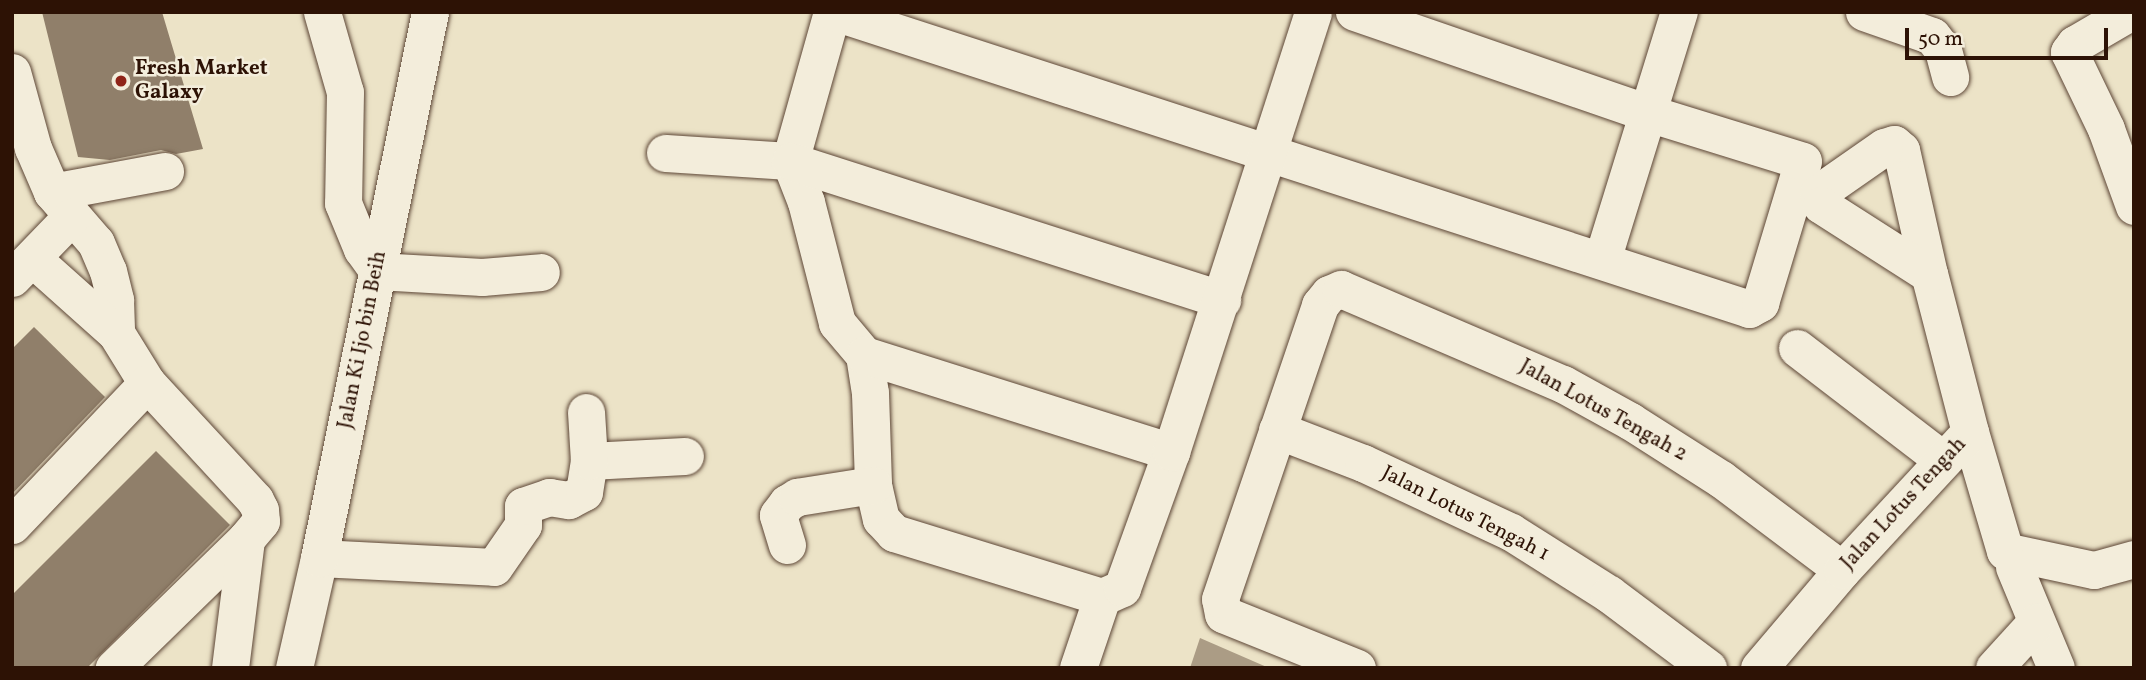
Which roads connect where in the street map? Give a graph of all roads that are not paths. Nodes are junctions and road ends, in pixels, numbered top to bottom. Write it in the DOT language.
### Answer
graph roads {
  1 [pos="323,12"];
  2 [pos="430,12"];
  3 [pos="833,12"];
  4 [pos="1313,12"];
  5 [pos="1354,12"];
  6 [pos="1679,12"];
  7 [pos="1864,12"];
  8 [pos="2130,12"];
  9 [pos="12,72"];
  10 [pos="1950,77"];
  11 [pos="1648,113"];
  12 [pos="22,152"];
  13 [pos="665,153"];
  14 [pos="1268,153"];
  15 [pos="790,161"];
  16 [pos="166,171"];
  17 [pos="62,205"];
  18 [pos="2134,206"];
  19 [pos="1602,260"];
  20 [pos="22,268"];
  21 [pos="377,271"];
  22 [pos="541,272"];
  23 [pos="1929,274"];
  24 [pos="1223,300"];
  25 [pos="116,333"];
  26 [pos="1797,348"];
  27 [pos="864,355"];
  28 [pos="146,383"];
  29 [pos="586,412"];
  30 [pos="1277,430"];
  31 [pos="1970,432"];
  32 [pos="1171,452"];
  33 [pos="685,456"];
  34 [pos="1943,460"];
  35 [pos="589,461"];
  36 [pos="873,485"];
  37 [pos="12,525"];
  38 [pos="246,539"];
  39 [pos="787,545"];
  40 [pos="319,558"];
  41 [pos="2010,559"];
  42 [pos="2134,559"];
  43 [pos="1842,570"];
  44 [pos="1102,597"];
  45 [pos="2036,622"];
  46 [pos="114,668"];
  47 [pos="230,668"];
  48 [pos="294,668"];
  49 [pos="1078,668"];
  50 [pos="1357,668"];
  51 [pos="1708,668"];
  52 [pos="1759,668"];
  53 [pos="1994,668"];
  54 [pos="2056,668"];
  1 -- 21 [label="street"];
  2 -- 21 [label="street, Jalan Ki Ijo bin Beih"];
  3 -- 14 [label="street"];
  3 -- 15 [label="street"];
  4 -- 14 [label="street"];
  5 -- 11 [label="street"];
  6 -- 11 [label="street"];
  7 -- 10 [label="street"];
  8 -- 18 [label="street"];
  9 -- 12 [label="street"];
  11 -- 19 [label="street"];
  11 -- 19 [label="street"];
  12 -- 17 [label="street"];
  13 -- 15 [label="street"];
  14 -- 19 [label="street"];
  14 -- 24 [label="street"];
  15 -- 24 [label="street"];
  15 -- 27 [label="street"];
  16 -- 17 [label="street"];
  17 -- 20 [label="street"];
  17 -- 25 [label="street"];
  20 -- 25 [label="street"];
  21 -- 22 [label="street"];
  21 -- 40 [label="street, Jalan Ki Ijo bin Beih"];
  23 -- 31 [label="street, Jalan Lotus Tengah"];
  24 -- 32 [label="street"];
  25 -- 28 [label="street"];
  26 -- 34 [label="street"];
  27 -- 32 [label="street"];
  27 -- 36 [label="street"];
  28 -- 37 [label="street"];
  28 -- 38 [label="street"];
  29 -- 35 [label="street"];
  30 -- 43 [label="street, Jalan Lotus Tengah 2"];
  30 -- 50 [label="street"];
  30 -- 51 [label="street, Jalan Lotus Tengah 1"];
  31 -- 34 [label="street, Jalan Lotus Tengah"];
  31 -- 41 [label="street"];
  32 -- 44 [label="street"];
  33 -- 35 [label="street"];
  34 -- 43 [label="street, Jalan Lotus Tengah"];
  35 -- 40 [label="street"];
  36 -- 39 [label="street"];
  36 -- 44 [label="street"];
  38 -- 46 [label="street"];
  38 -- 47 [label="street"];
  40 -- 48 [label="street, Jalan Ki Ijo bin Beih"];
  41 -- 42 [label="street"];
  41 -- 45 [label="street"];
  43 -- 52 [label="street, Jalan Lotus Tengah"];
  44 -- 49 [label="street"];
  45 -- 53 [label="street"];
  45 -- 54 [label="street"];
}
